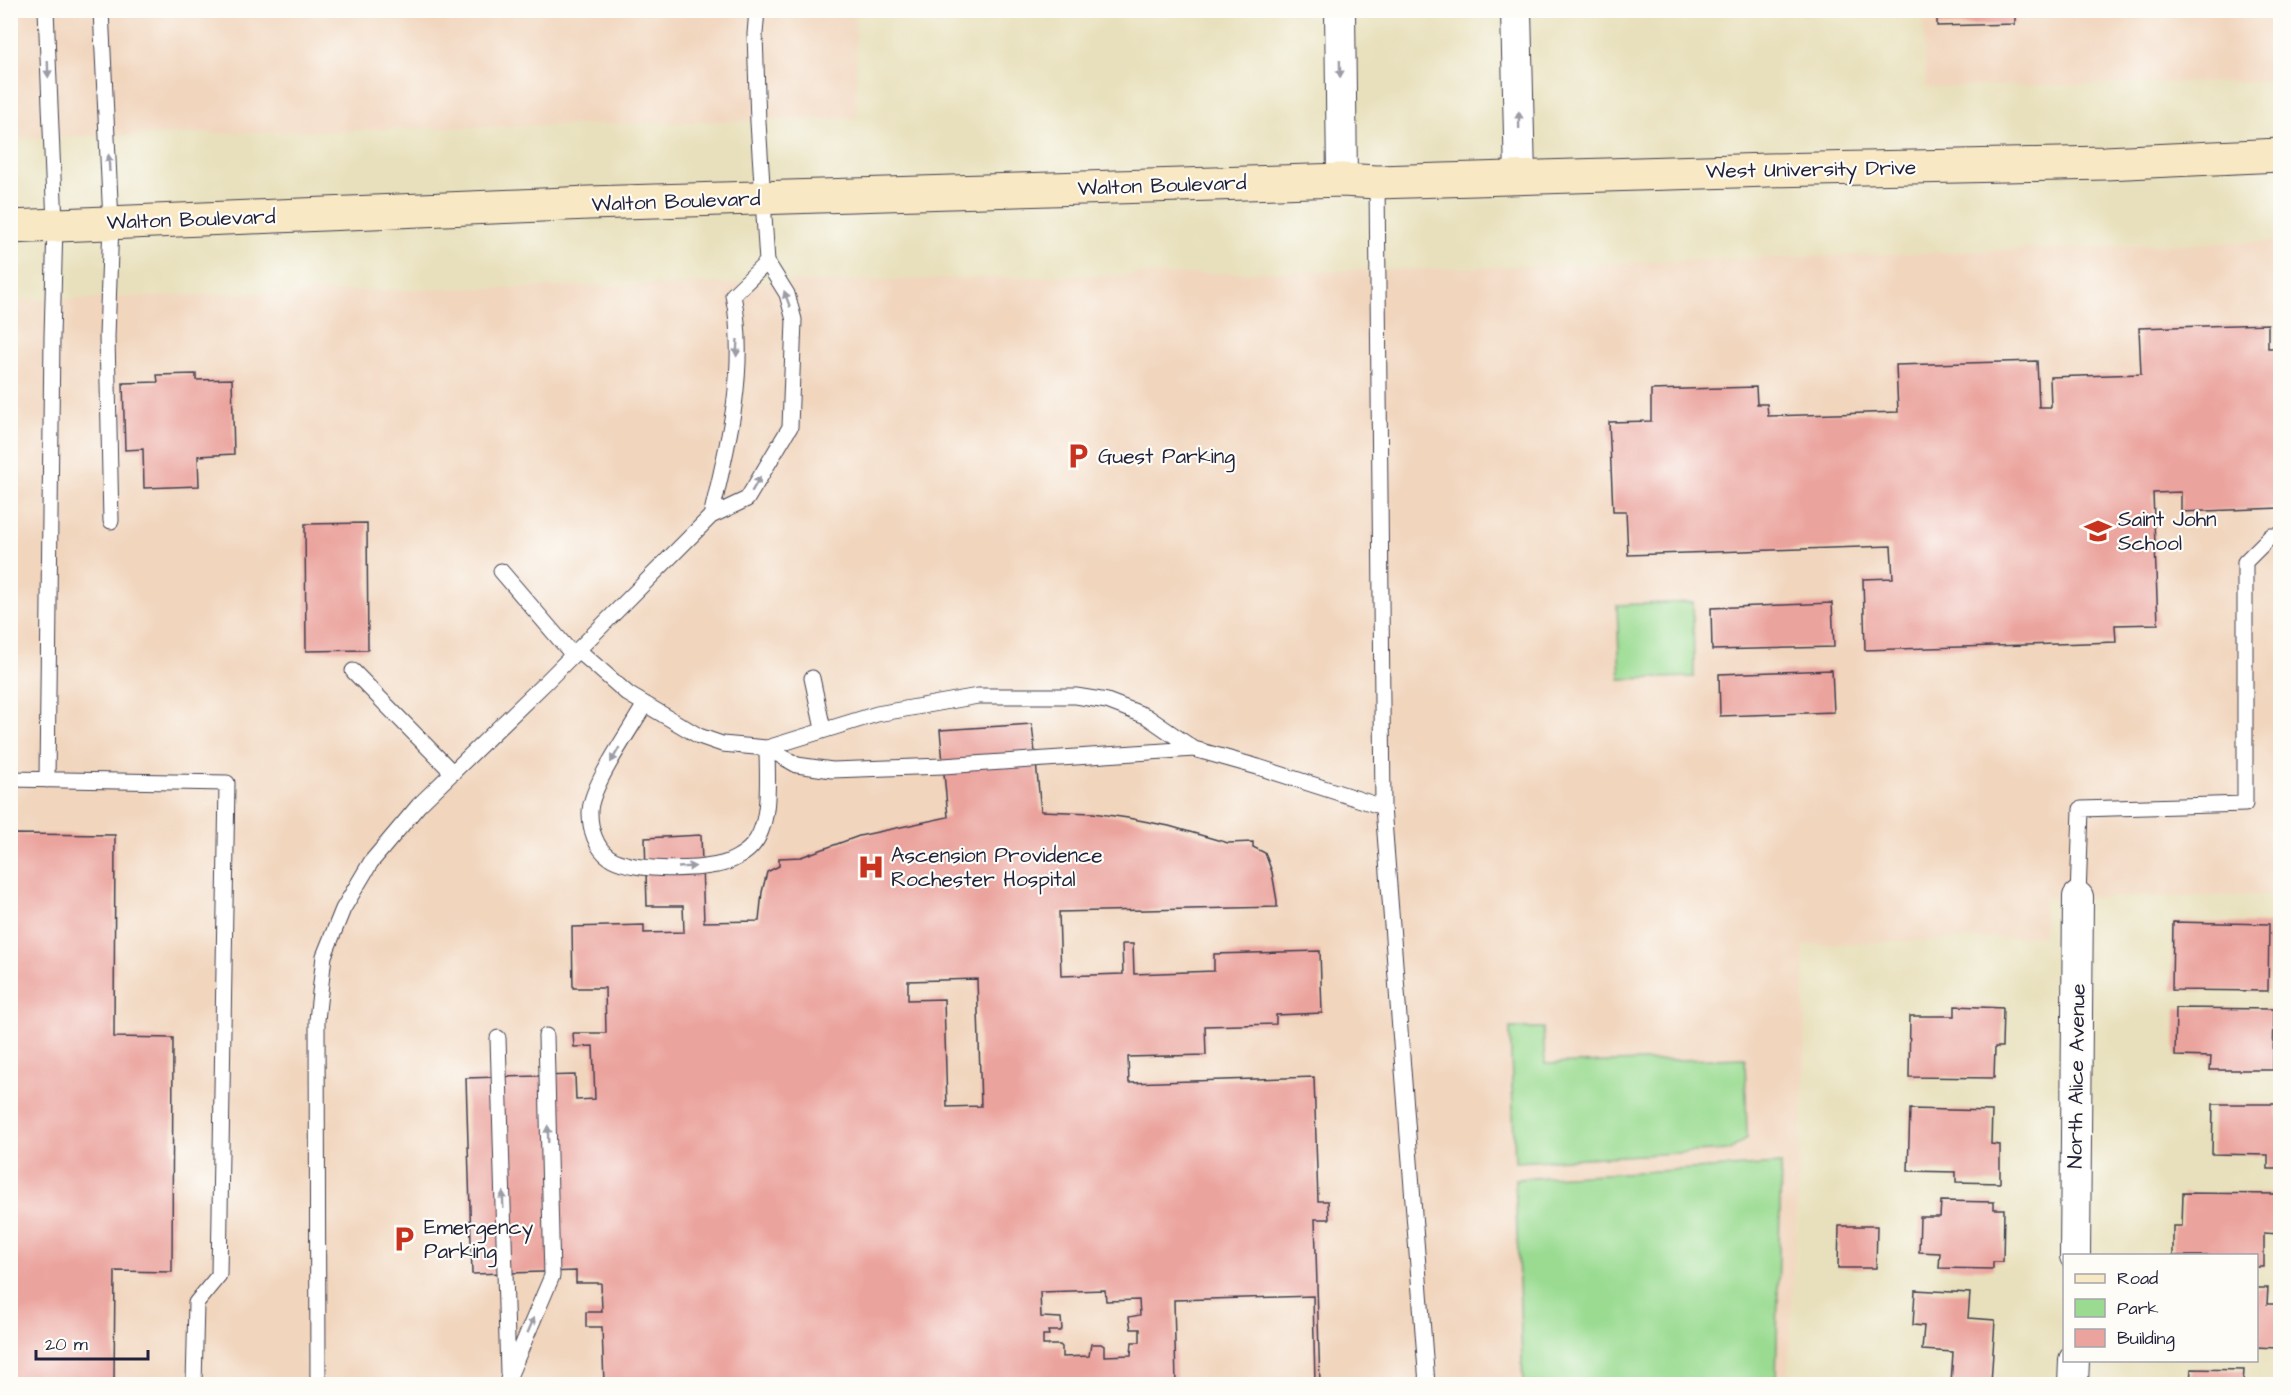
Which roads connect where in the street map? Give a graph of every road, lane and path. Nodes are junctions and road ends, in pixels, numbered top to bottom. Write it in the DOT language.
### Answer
graph roads {
  1 [pos="46,10"];
  2 [pos="101,10"];
  3 [pos="757,10"];
  4 [pos="1340,10"];
  5 [pos="1516,10"];
  6 [pos="2280,155"];
  7 [pos="1520,178"];
  8 [pos="1342,180"];
  9 [pos="1377,182"];
  10 [pos="764,198"];
  11 [pos="111,222"];
  12 [pos="55,224"];
  13 [pos="10,226"];
  14 [pos="766,262"];
  15 [pos="711,516"];
  16 [pos="111,521"];
  17 [pos="2280,536"];
  18 [pos="501,571"];
  19 [pos="576,653"];
  20 [pos="353,670"];
  21 [pos="812,678"];
  22 [pos="645,704"];
  23 [pos="823,729"];
  24 [pos="766,748"];
  25 [pos="1194,750"];
  26 [pos="453,773"];
  27 [pos="10,779"];
  28 [pos="47,780"];
  29 [pos="1383,807"];
  30 [pos="2078,897"];
  31 [pos="546,1036"];
  32 [pos="498,1038"];
  33 [pos="2074,1254"];
  34 [pos="2074,1362"];
  35 [pos="508,1382"];
  36 [pos="194,1384"];
  37 [pos="318,1384"];
  38 [pos="1427,1384"];
  39 [pos="2073,1384"];
  1 -- 12 [label="lane, one-way"];
  11 -- 2 [label="lane, one-way"];
  3 -- 10 [label="lane"];
  4 -- 8 [label="street, one-way"];
  7 -- 5 [label="street, one-way"];
  6 -- 7 [label="main road, West University Drive"];
  7 -- 9 [label="main road, West University Drive"];
  8 -- 9 [label="main road, West University Drive"];
  8 -- 10 [label="main road, Walton Boulevard"];
  9 -- 29 [label="lane"];
  10 -- 11 [label="main road, Walton Boulevard"];
  10 -- 14 [label="lane"];
  11 -- 12 [label="main road, Walton Boulevard"];
  11 -- 16 [label="lane"];
  12 -- 13 [label="main road, Walton Boulevard"];
  12 -- 28 [label="lane"];
  14 -- 15 [label="lane, one-way"];
  15 -- 14 [label="lane, one-way"];
  15 -- 19 [label="lane"];
  17 -- 30 [label="lane"];
  18 -- 19 [label="lane"];
  19 -- 22 [label="lane"];
  19 -- 26 [label="lane"];
  20 -- 26 [label="lane"];
  21 -- 23 [label="lane"];
  22 -- 24 [label="lane"];
  22 -- 24 [label="lane, one-way"];
  23 -- 24 [label="lane"];
  23 -- 25 [label="lane"];
  24 -- 25 [label="lane"];
  25 -- 29 [label="lane"];
  26 -- 37 [label="lane"];
  27 -- 28 [label="lane"];
  28 -- 36 [label="lane"];
  29 -- 38 [label="lane"];
  30 -- 33 [label="street, North Alice Avenue"];
  35 -- 31 [label="lane, one-way"];
  35 -- 32 [label="lane, one-way"];
  34 -- 39 [label="street"];
}
